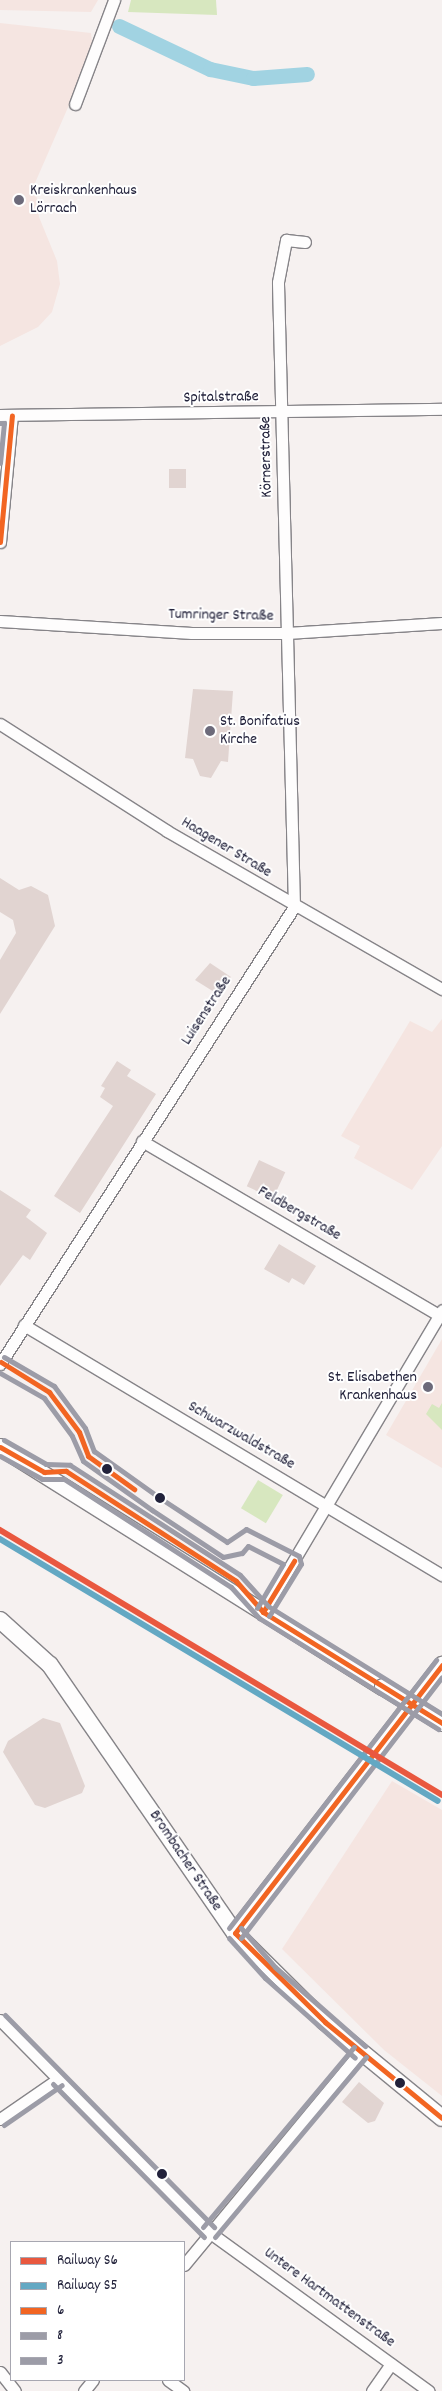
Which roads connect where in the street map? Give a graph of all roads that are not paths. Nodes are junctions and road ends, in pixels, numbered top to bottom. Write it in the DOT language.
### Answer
graph roads {
  1 [pos="114,0"];
  2 [pos="75,104"];
  3 [pos="305,242"];
  4 [pos="442,409"];
  5 [pos="282,412"];
  6 [pos="6,416"];
  7 [pos="0,542"];
  8 [pos="0,621"];
  9 [pos="442,623"];
  10 [pos="287,633"];
  11 [pos="0,724"];
  12 [pos="294,907"];
  13 [pos="442,989"];
  14 [pos="142,1141"];
  15 [pos="440,1312"];
  16 [pos="24,1325"];
  17 [pos="0,1364"];
  18 [pos="0,1447"];
  19 [pos="327,1505"];
  20 [pos="442,1575"];
  21 [pos="263,1612"];
  22 [pos="0,1620"];
  23 [pos="442,1665"];
  24 [pos="442,1723"];
  25 [pos="235,1933"];
  26 [pos="0,2020"];
  27 [pos="360,2052"];
  28 [pos="58,2078"];
  29 [pos="442,2118"];
  30 [pos="0,2119"];
  31 [pos="210,2232"];
  32 [pos="185,2264"];
  33 [pos="391,2364"];
  34 [pos="0,2372"];
  35 [pos="92,2381"];
  36 [pos="170,2381"];
  37 [pos="15,2391"];
  38 [pos="84,2391"];
  39 [pos="183,2391"];
  40 [pos="372,2391"];
  41 [pos="429,2391"];
  1 -- 2 [label="street"];
  3 -- 5 [label="street, Körnerstraße"];
  4 -- 5 [label="street, Spitalstraße"];
  5 -- 6 [label="street, Spitalstraße"];
  5 -- 10 [label="street, Körnerstraße"];
  6 -- 7 [label="street"];
  8 -- 10 [label="street, Tumringer Straße"];
  9 -- 10 [label="street, Tumringer Straße"];
  10 -- 12 [label="street"];
  11 -- 12 [label="street, Haagener Straße"];
  12 -- 13 [label="street, Haagener Straße"];
  12 -- 14 [label="street, Luisenstraße"];
  14 -- 15 [label="street, Feldbergstraße"];
  14 -- 16 [label="street, Luisenstraße"];
  15 -- 19 [label="street"];
  16 -- 17 [label="street, Luisenstraße"];
  16 -- 19 [label="street, Schwarzwaldstraße"];
  18 -- 21 [label="main road"];
  19 -- 20 [label="street, Schwarzwaldstraße"];
  19 -- 21 [label="street"];
  21 -- 24 [label="main road, bridge"];
  22 -- 25 [label="main road, Brombacher Straße"];
  23 -- 25 [label="main road"];
  25 -- 27 [label="main road, Brombacher Straße"];
  26 -- 28 [label="street, Untere Hartmattenstraße"];
  27 -- 29 [label="main road, Brombacher Straße"];
  27 -- 31 [label="street"];
  28 -- 30 [label="street"];
  28 -- 31 [label="street, Untere Hartmattenstraße"];
  31 -- 32 [label="street"];
  31 -- 33 [label="street, Untere Hartmattenstraße"];
  33 -- 40 [label="street"];
  33 -- 41 [label="street, Untere Hartmattenstraße"];
  34 -- 37 [label="street"];
  35 -- 38 [label="street"];
  36 -- 39 [label="street"];
}
